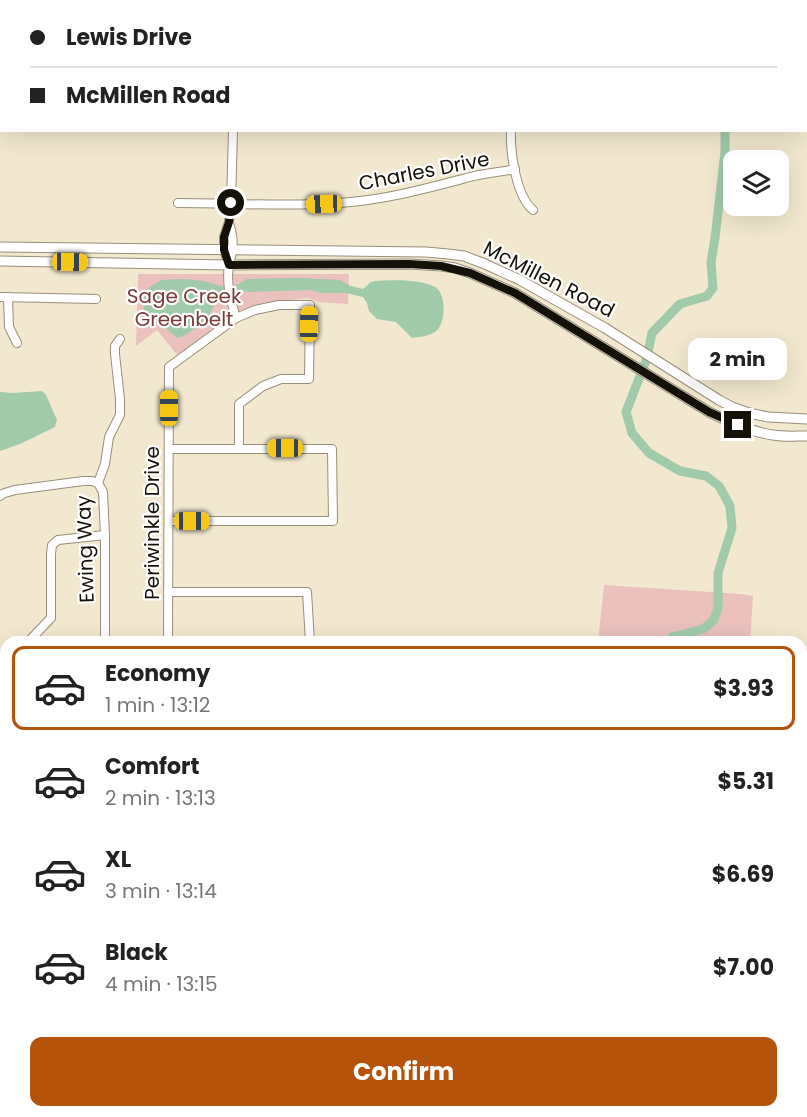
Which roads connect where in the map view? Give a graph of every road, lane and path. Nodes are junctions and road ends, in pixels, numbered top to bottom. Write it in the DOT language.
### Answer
graph roads {
  1 [pos="232,132"];
  2 [pos="511,132"];
  3 [pos="515,169"];
  4 [pos="178,203"];
  5 [pos="231,203"];
  6 [pos="533,210"];
  7 [pos="0,247"];
  8 [pos="228,250"];
  9 [pos="0,261"];
  10 [pos="229,265"];
  11 [pos="4,297"];
  12 [pos="96,299"];
  13 [pos="236,318"];
  14 [pos="120,339"];
  15 [pos="16,343"];
  16 [pos="807,419"];
  17 [pos="807,436"];
  18 [pos="169,448"];
  19 [pos="239,448"];
  20 [pos="98,483"];
  21 [pos="0,496"];
  22 [pos="169,521"];
  23 [pos="105,535"];
  24 [pos="168,592"];
  25 [pos="34,636"];
  26 [pos="105,636"];
  27 [pos="168,636"];
  28 [pos="310,636"];
  1 -- 5 [label="street"];
  2 -- 3 [label="street"];
  3 -- 5 [label="street, Charles Drive"];
  3 -- 6 [label="street"];
  4 -- 5 [label="street, Charles Drive"];
  5 -- 8 [label="street"];
  7 -- 8 [label="main road, McMillen Road"];
  8 -- 10 [label="street"];
  8 -- 16 [label="main road, McMillen Road"];
  9 -- 10 [label="main road, McMillen Road"];
  10 -- 13 [label="street"];
  10 -- 17 [label="main road, McMillen Road"];
  11 -- 12 [label="street"];
  11 -- 15 [label="street"];
  13 -- 18 [label="street, Periwinkle Drive"];
  13 -- 19 [label="street"];
  14 -- 20 [label="street"];
  18 -- 19 [label="street"];
  18 -- 22 [label="street, Periwinkle Drive"];
  19 -- 22 [label="street"];
  20 -- 21 [label="street, Ewing Way"];
  20 -- 23 [label="street, Ewing Way"];
  22 -- 24 [label="street, Periwinkle Drive"];
  23 -- 25 [label="street"];
  23 -- 26 [label="street, Ewing Way"];
  24 -- 27 [label="street, Periwinkle Drive"];
  24 -- 28 [label="street"];
}
